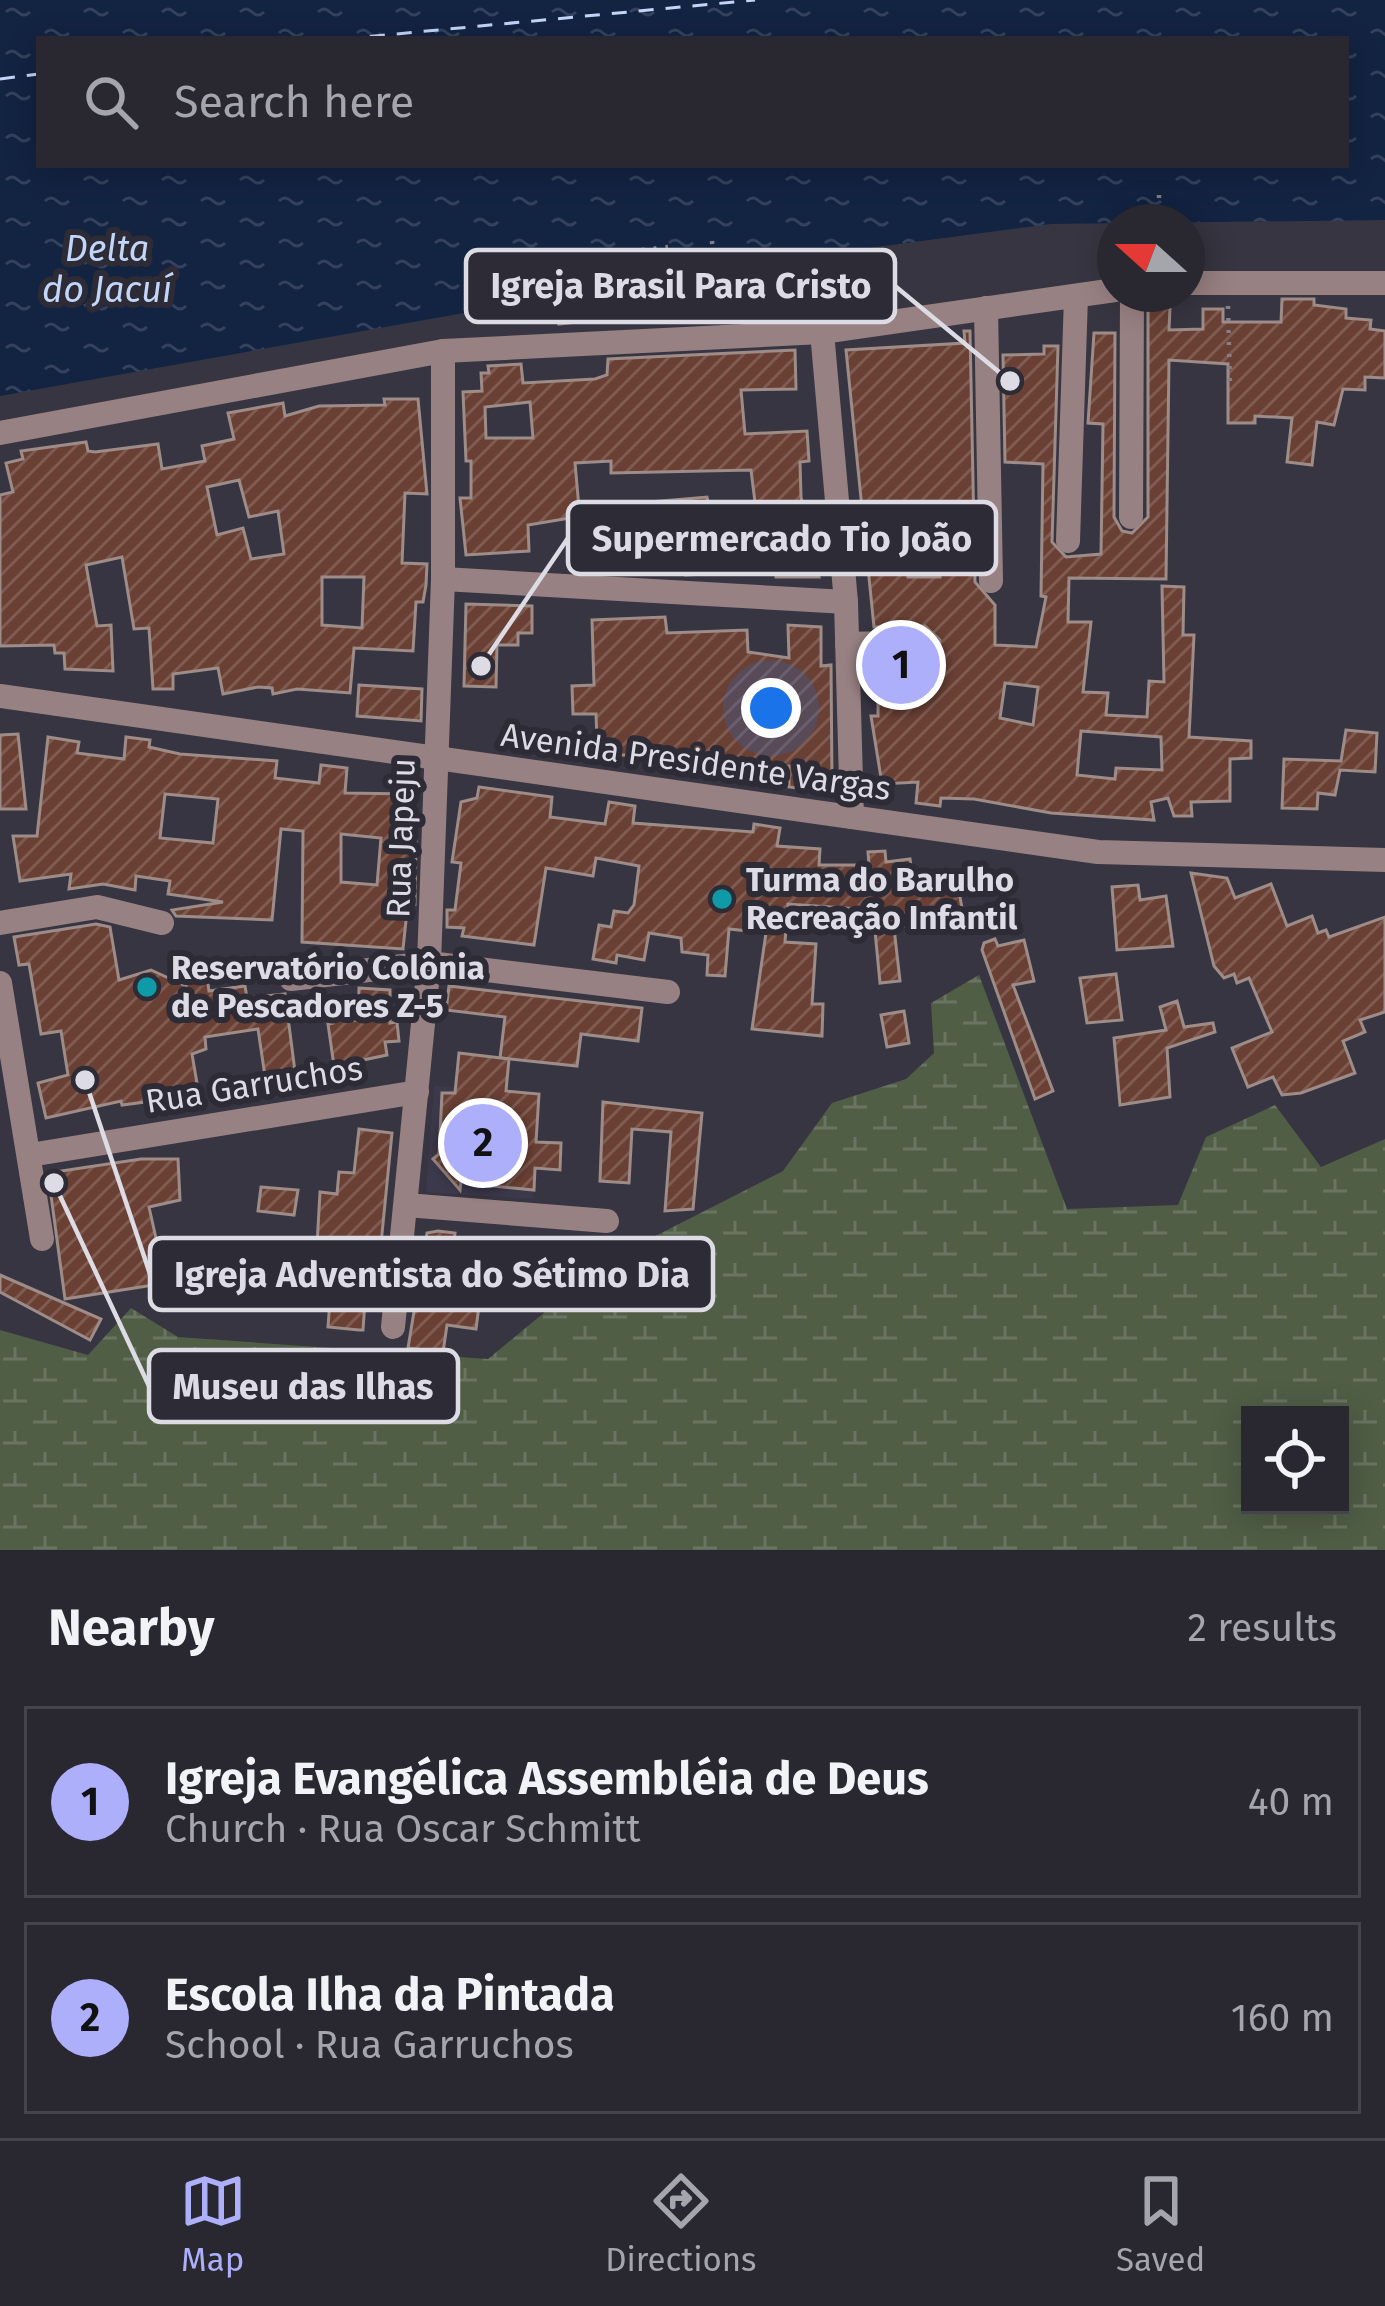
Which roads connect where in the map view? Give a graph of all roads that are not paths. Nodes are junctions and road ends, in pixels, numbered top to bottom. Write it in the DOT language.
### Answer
graph roads {
  1 [pos="1205,283"];
  2 [pos="1385,283"];
  3 [pos="1097,293"];
  4 [pos="1076,296"];
  5 [pos="986,308"];
  6 [pos="1132,312"];
  7 [pos="822,332"];
  8 [pos="443,351"];
  9 [pos="0,433"];
  10 [pos="1130,517"];
  11 [pos="1068,541"];
  12 [pos="442,579"];
  13 [pos="991,581"];
  14 [pos="846,602"];
  15 [pos="923,642"];
  16 [pos="847,644"];
  17 [pos="0,696"];
  18 [pos="438,759"];
  19 [pos="852,817"];
  20 [pos="1385,860"];
  21 [pos="0,923"];
  22 [pos="161,923"];
  23 [pos="429,963"];
  24 [pos="291,979"];
  25 [pos="0,983"];
  26 [pos="668,992"];
  27 [pos="417,1092"];
  28 [pos="30,1155"];
  29 [pos="406,1205"];
  30 [pos="608,1221"];
  31 [pos="42,1239"];
  32 [pos="393,1327"];
  1 -- 2 [label="street"];
  3 -- 4 [label="street"];
  4 -- 5 [label="street"];
  4 -- 11 [label="street"];
  5 -- 7 [label="street"];
  5 -- 13 [label="street"];
  6 -- 10 [label="street"];
  7 -- 8 [label="street"];
  7 -- 14 [label="street"];
  8 -- 9 [label="street"];
  8 -- 12 [label="street, Rua Japeju"];
  12 -- 14 [label="street"];
  12 -- 18 [label="street, Rua Japeju"];
  14 -- 16 [label="street"];
  15 -- 16 [label="street"];
  16 -- 19 [label="street"];
  17 -- 18 [label="street, Avenida Presidente Vargas"];
  18 -- 19 [label="street, Avenida Presidente Vargas"];
  18 -- 23 [label="street, Rua Japeju"];
  19 -- 20 [label="street, Avenida Presidente Vargas"];
  21 -- 22 [label="street"];
  23 -- 24 [label="street"];
  23 -- 26 [label="street"];
  23 -- 27 [label="street, Rua Japeju"];
  25 -- 28 [label="street"];
  27 -- 28 [label="street, Rua Garruchos"];
  27 -- 29 [label="street, Rua Japeju"];
  28 -- 31 [label="street"];
  29 -- 30 [label="street"];
  29 -- 32 [label="street, Rua Japeju"];
}
